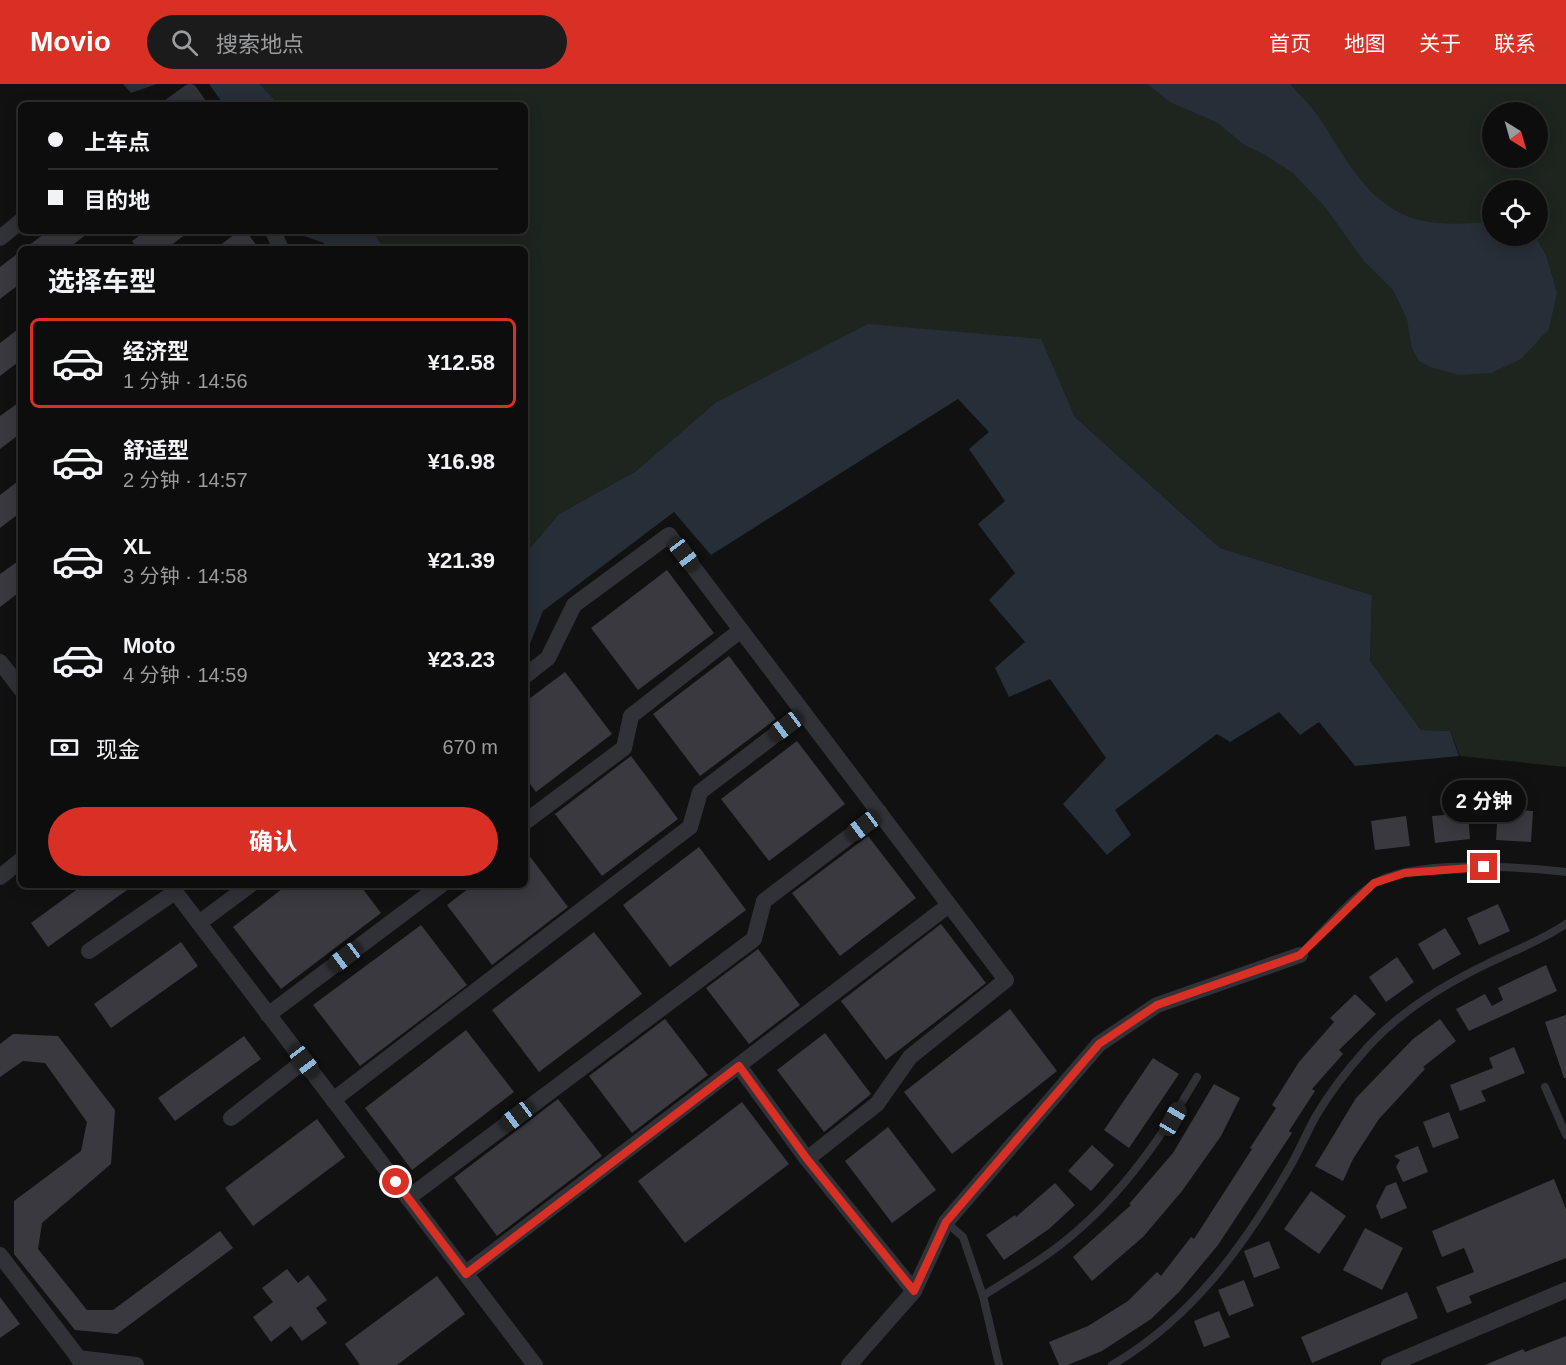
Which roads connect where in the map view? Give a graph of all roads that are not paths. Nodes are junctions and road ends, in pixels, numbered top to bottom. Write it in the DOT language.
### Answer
graph roads {
  1 [pos="176,102"];
  2 [pos="197,102"];
  3 [pos="18,223"];
  4 [pos="0,238"];
  5 [pos="741,630"];
  6 [pos="0,662"];
  7 [pos="528,674"];
  8 [pos="18,685"];
  9 [pos="804,713"];
  10 [pos="880,813"];
  11 [pos="528,820"];
  12 [pos="18,862"];
  13 [pos="1566,872"];
  14 [pos="0,877"];
  15 [pos="246,888"];
  16 [pos="437,888"];
  17 [pos="173,889"];
  18 [pos="949,905"];
  19 [pos="199,923"];
  20 [pos="1566,924"];
  21 [pos="90,951"];
  22 [pos="1300,955"];
  23 [pos="268,1015"];
  24 [pos="304,1061"];
  25 [pos="739,1066"];
  26 [pos="1197,1077"];
  27 [pos="1545,1087"];
  28 [pos="333,1100"];
  29 [pos="231,1118"];
  30 [pos="1566,1135"];
  31 [pos="807,1159"];
  32 [pos="408,1198"];
  33 [pos="946,1222"];
  34 [pos="0,1255"];
  35 [pos="466,1274"];
  36 [pos="1566,1290"];
  37 [pos="914,1291"];
  38 [pos="983,1296"];
  39 [pos="1128,1361"];
  40 [pos="81,1362"];
  41 [pos="136,1365"];
  42 [pos="535,1365"];
  43 [pos="849,1365"];
  44 [pos="999,1365"];
  45 [pos="1112,1365"];
  46 [pos="1389,1365"];
  1 -- 2 [label="street"];
  3 -- 4 [label="street"];
  5 -- 7 [label="street"];
  5 -- 9 [label="street"];
  5 -- 11 [label="street"];
  6 -- 8 [label="street"];
  9 -- 10 [label="street"];
  9 -- 28 [label="street"];
  10 -- 18 [label="street"];
  10 -- 32 [label="street"];
  12 -- 14 [label="street"];
  13 -- 22 [label="lane"];
  15 -- 19 [label="street"];
  16 -- 23 [label="street"];
  17 -- 19 [label="street"];
  17 -- 21 [label="street"];
  18 -- 25 [label="street"];
  18 -- 31 [label="street"];
  19 -- 23 [label="street"];
  20 -- 39 [label="lane"];
  22 -- 33 [label="street"];
  23 -- 24 [label="street"];
  24 -- 28 [label="street"];
  24 -- 29 [label="street"];
  25 -- 31 [label="street"];
  25 -- 35 [label="street"];
  26 -- 38 [label="lane"];
  27 -- 30 [label="lane"];
  28 -- 32 [label="street"];
  31 -- 37 [label="street"];
  32 -- 35 [label="street"];
  33 -- 37 [label="street"];
  33 -- 38 [label="lane"];
  34 -- 40 [label="street"];
  35 -- 42 [label="street"];
  36 -- 46 [label="street"];
  37 -- 43 [label="street"];
  38 -- 44 [label="lane"];
  39 -- 45 [label="lane"];
  40 -- 41 [label="street"];
}
